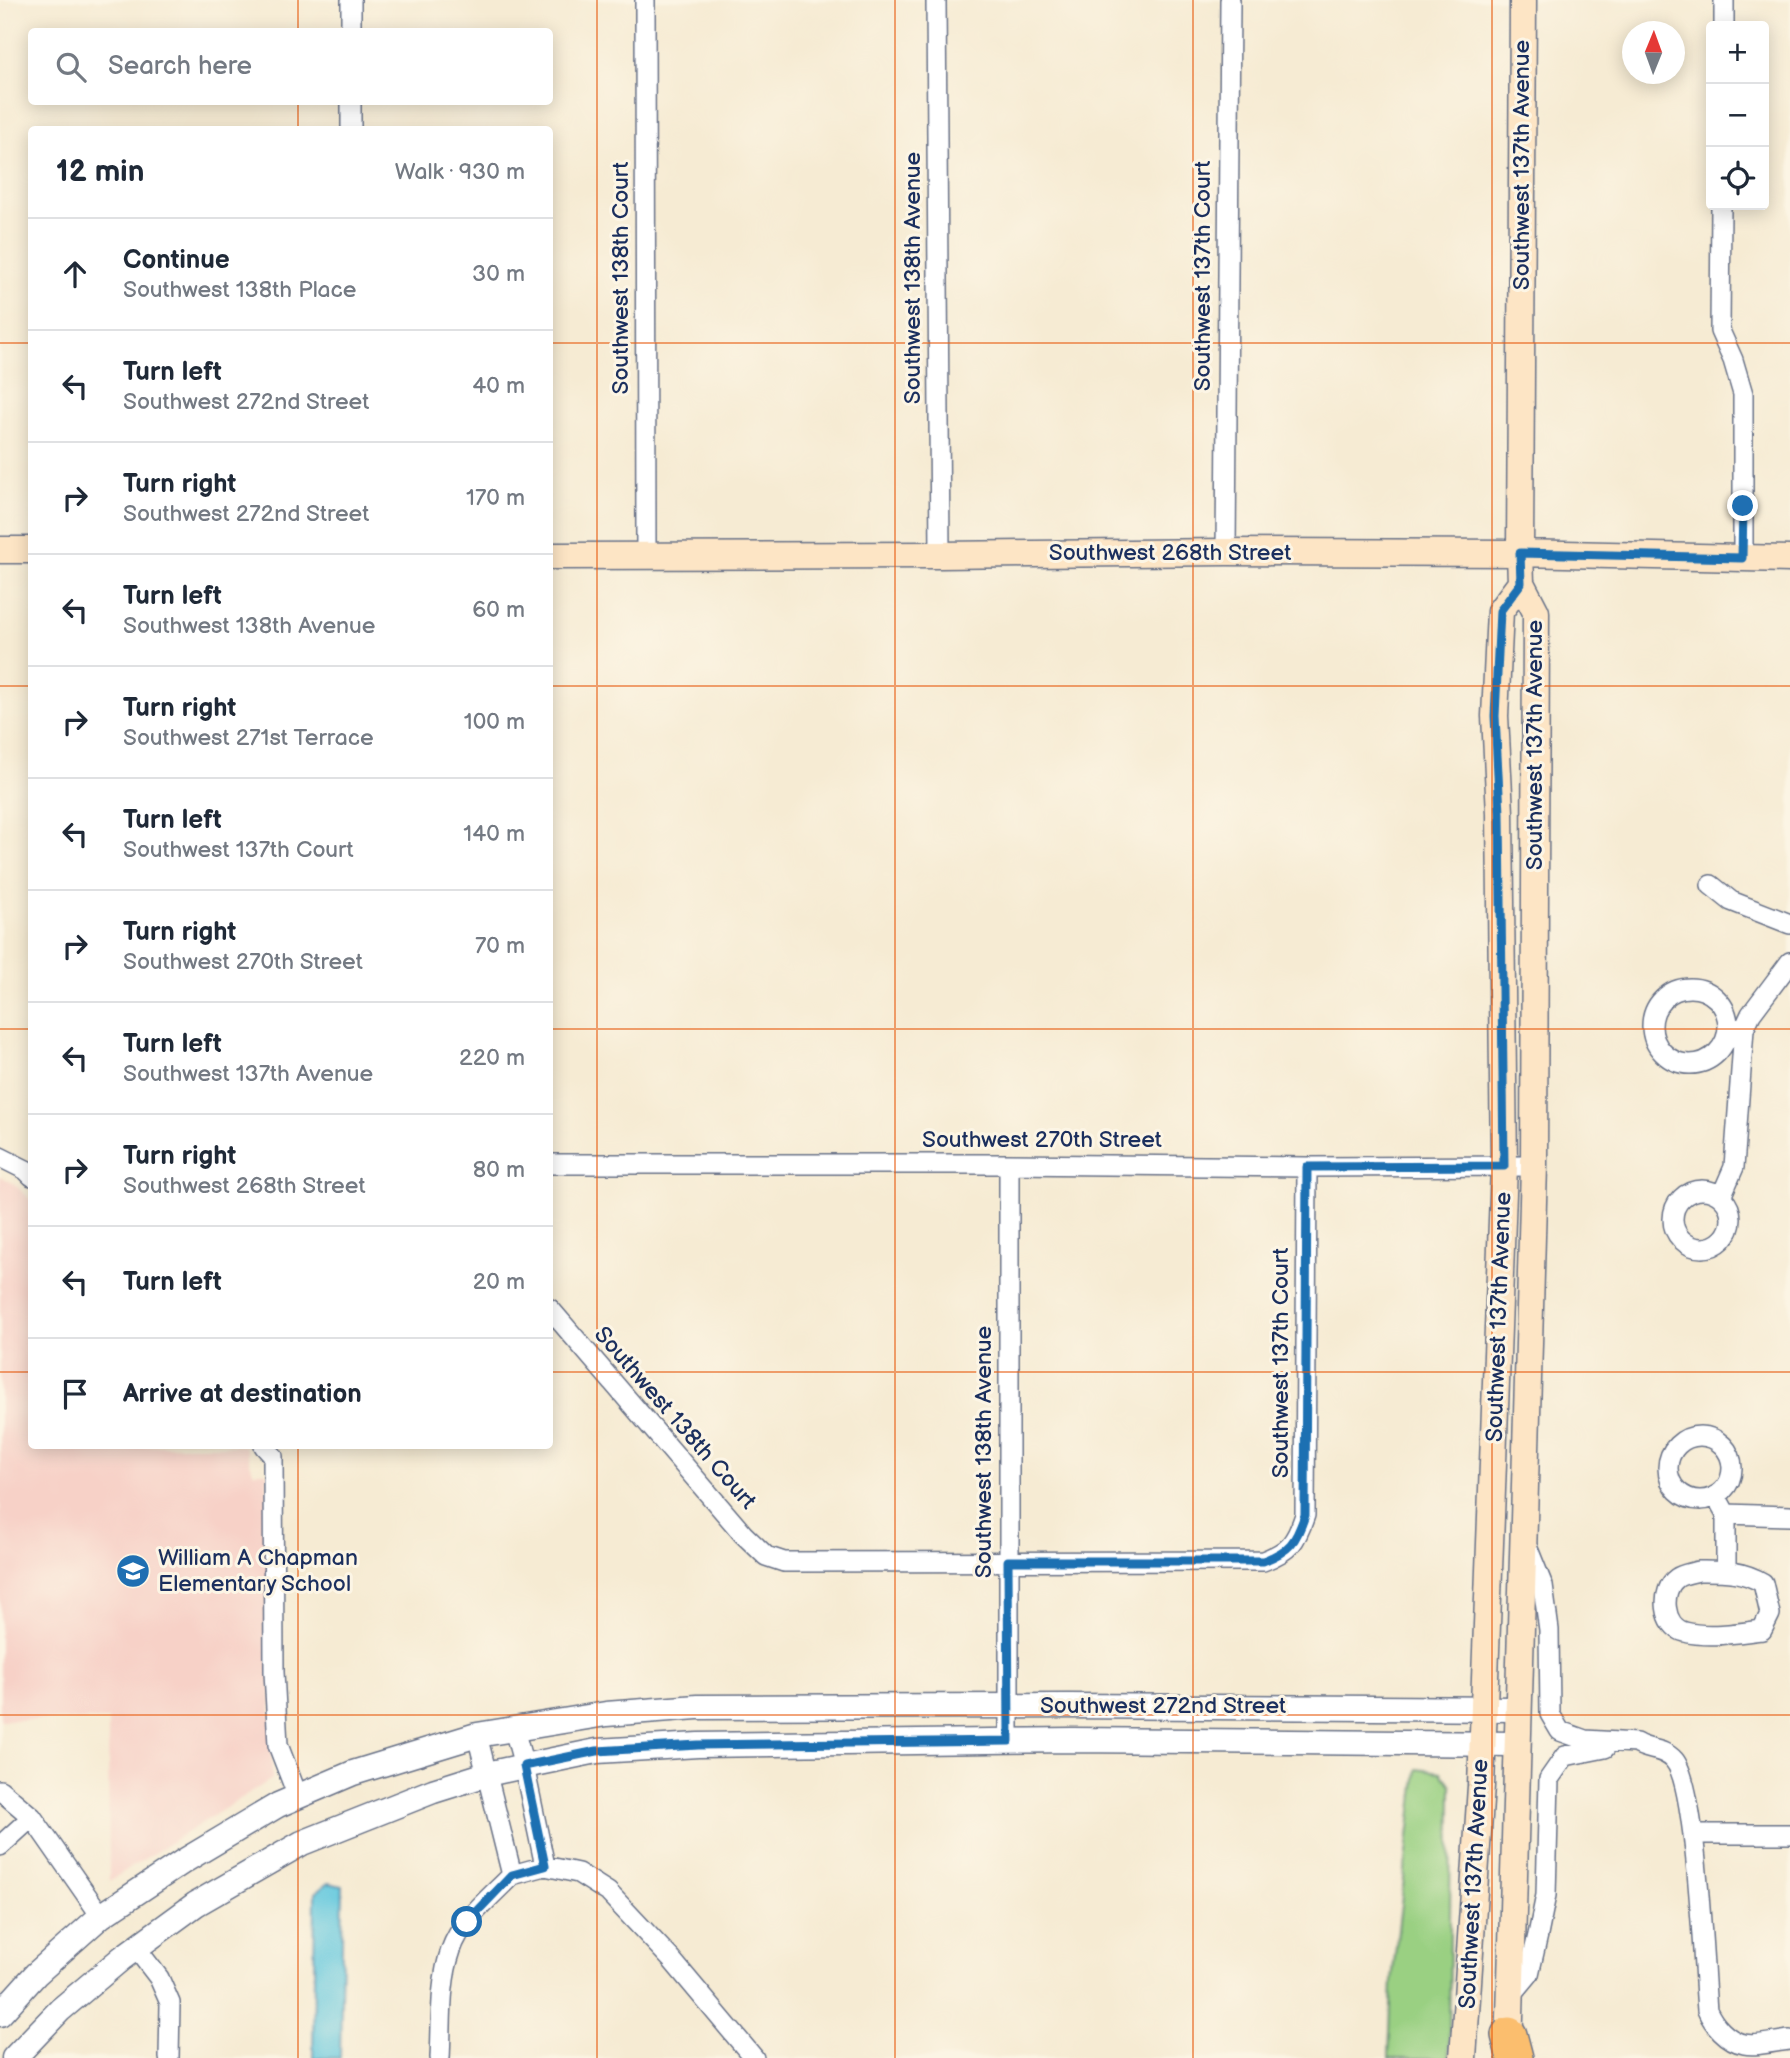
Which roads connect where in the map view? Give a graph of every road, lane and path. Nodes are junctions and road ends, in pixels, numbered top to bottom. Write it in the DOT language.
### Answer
graph roads {
  1 [pos="351,0"];
  2 [pos="645,0"];
  3 [pos="936,0"];
  4 [pos="1230,0"];
  5 [pos="1523,0"];
  6 [pos="1724,0"];
  7 [pos="1724,21"];
  8 [pos="351,28"];
  9 [pos="351,105"];
  10 [pos="351,126"];
  11 [pos="1721,210"];
  12 [pos="0,550"];
  13 [pos="28,550"];
  14 [pos="1226,552"];
  15 [pos="1520,553"];
  16 [pos="940,555"];
  17 [pos="553,556"];
  18 [pos="646,557"];
  19 [pos="1742,558"];
  20 [pos="1790,559"];
  21 [pos="1521,583"];
  22 [pos="1711,885"];
  23 [pos="1790,924"];
  24 [pos="1790,962"];
  25 [pos="0,1157"];
  26 [pos="553,1164"];
  27 [pos="1009,1164"];
  28 [pos="1504,1166"];
  29 [pos="1534,1166"];
  30 [pos="1307,1167"];
  31 [pos="28,1172"];
  32 [pos="1721,1197"];
  33 [pos="553,1312"];
  34 [pos="267,1449"];
  35 [pos="1716,1496"];
  36 [pos="1726,1514"];
  37 [pos="1790,1516"];
  38 [pos="1524,1540"];
  39 [pos="1008,1561"];
  40 [pos="1726,1571"];
  41 [pos="1009,1705"];
  42 [pos="1484,1708"];
  43 [pos="1519,1709"];
  44 [pos="514,1729"];
  45 [pos="477,1735"];
  46 [pos="1009,1741"];
  47 [pos="1517,1744"];
  48 [pos="1482,1745"];
  49 [pos="1642,1747"];
  50 [pos="524,1766"];
  51 [pos="487,1774"];
  52 [pos="0,1790"];
  53 [pos="298,1797"];
  54 [pos="32,1817"];
  55 [pos="1694,1834"];
  56 [pos="1790,1834"];
  57 [pos="0,1846"];
  58 [pos="545,1866"];
  59 [pos="512,1875"];
  60 [pos="1473,1897"];
  61 [pos="101,1916"];
  62 [pos="136,1948"];
  63 [pos="1510,1998"];
  64 [pos="0,2014"];
  65 [pos="1790,2040"];
  66 [pos="1511,2050"];
  67 [pos="14,2058"];
  68 [pos="169,2058"];
  69 [pos="440,2058"];
  70 [pos="754,2058"];
  71 [pos="1463,2058"];
  72 [pos="1476,2058"];
  1 -- 8 [label="street"];
  2 -- 18 [label="street, Southwest 138th Court"];
  3 -- 16 [label="street, Southwest 138th Avenue"];
  4 -- 14 [label="street, Southwest 137th Court"];
  5 -- 15 [label="main road, Southwest 137th Avenue"];
  6 -- 7 [label="street"];
  9 -- 10 [label="street"];
  11 -- 19 [label="street"];
  12 -- 13 [label="main road"];
  14 -- 15 [label="main road, Southwest 268th Street"];
  14 -- 16 [label="main road, Southwest 268th Street"];
  15 -- 19 [label="main road, Southwest 268th Street"];
  15 -- 21 [label="main road, Southwest 137th Avenue"];
  16 -- 18 [label="main road, Southwest 268th Street"];
  17 -- 18 [label="main road, Southwest 268th Street"];
  19 -- 20 [label="main road, Southwest 268th Street"];
  21 -- 28 [label="main road, Southwest 137th Avenue"];
  21 -- 29 [label="main road, Southwest 137th Avenue"];
  22 -- 23 [label="street"];
  24 -- 32 [label="street"];
  25 -- 31 [label="street"];
  26 -- 27 [label="street, Southwest 270th Street"];
  27 -- 30 [label="street, Southwest 270th Street"];
  27 -- 39 [label="street, Southwest 138th Avenue"];
  28 -- 29 [label="street, Southwest 270th Street"];
  28 -- 30 [label="street, Southwest 270th Street"];
  28 -- 42 [label="main road, Southwest 137th Avenue"];
  29 -- 38 [label="main road, Southwest 137th Avenue"];
  30 -- 39 [label="street, Southwest 137th Court"];
  33 -- 39 [label="street, Southwest 138th Court"];
  34 -- 53 [label="street"];
  35 -- 36 [label="street"];
  36 -- 37 [label="street"];
  36 -- 40 [label="street"];
  38 -- 43 [label="main road, Southwest 137th Avenue"];
  38 -- 49 [label="street, Southwest 137th Avenue"];
  39 -- 41 [label="street, Southwest 138th Avenue"];
  40 -- 40 [label="street"];
  41 -- 42 [label="street, Southwest 272nd Street"];
  41 -- 44 [label="street, Southwest 272nd Street"];
  41 -- 46 [label="street, Southwest 138th Avenue"];
  42 -- 43 [label="street, Southwest 272nd Street"];
  42 -- 48 [label="main road, Southwest 137th Avenue"];
  43 -- 47 [label="main road, Southwest 137th Avenue"];
  44 -- 45 [label="street, Southwest 272nd Street"];
  44 -- 50 [label="street"];
  45 -- 51 [label="street"];
  45 -- 53 [label="street, Southwest 272nd Street"];
  46 -- 48 [label="street, Southwest 272nd Street"];
  46 -- 50 [label="street, Southwest 272nd Street"];
  47 -- 48 [label="street, Southwest 272nd Street"];
  47 -- 63 [label="main road, Southwest 137th Avenue"];
  48 -- 60 [label="main road, Southwest 137th Avenue"];
  49 -- 55 [label="street"];
  49 -- 63 [label="street, Southwest 137th Avenue"];
  50 -- 51 [label="street, Southwest 272nd Street"];
  50 -- 58 [label="street"];
  51 -- 59 [label="street"];
  51 -- 62 [label="street, Southwest 272nd Street"];
  52 -- 54 [label="street"];
  53 -- 61 [label="street, Southwest 272nd Street"];
  54 -- 57 [label="street"];
  54 -- 61 [label="street"];
  55 -- 56 [label="street"];
  55 -- 65 [label="street"];
  58 -- 59 [label="street"];
  58 -- 70 [label="street"];
  59 -- 69 [label="street"];
  60 -- 71 [label="main road, Southwest 137th Avenue"];
  60 -- 72 [label="main road"];
  61 -- 64 [label="street, Southwest 272nd Street"];
  62 -- 67 [label="street, Southwest 272nd Street"];
  62 -- 68 [label="street"];
  63 -- 66 [label="main road, Southwest 137th Avenue"];
}
